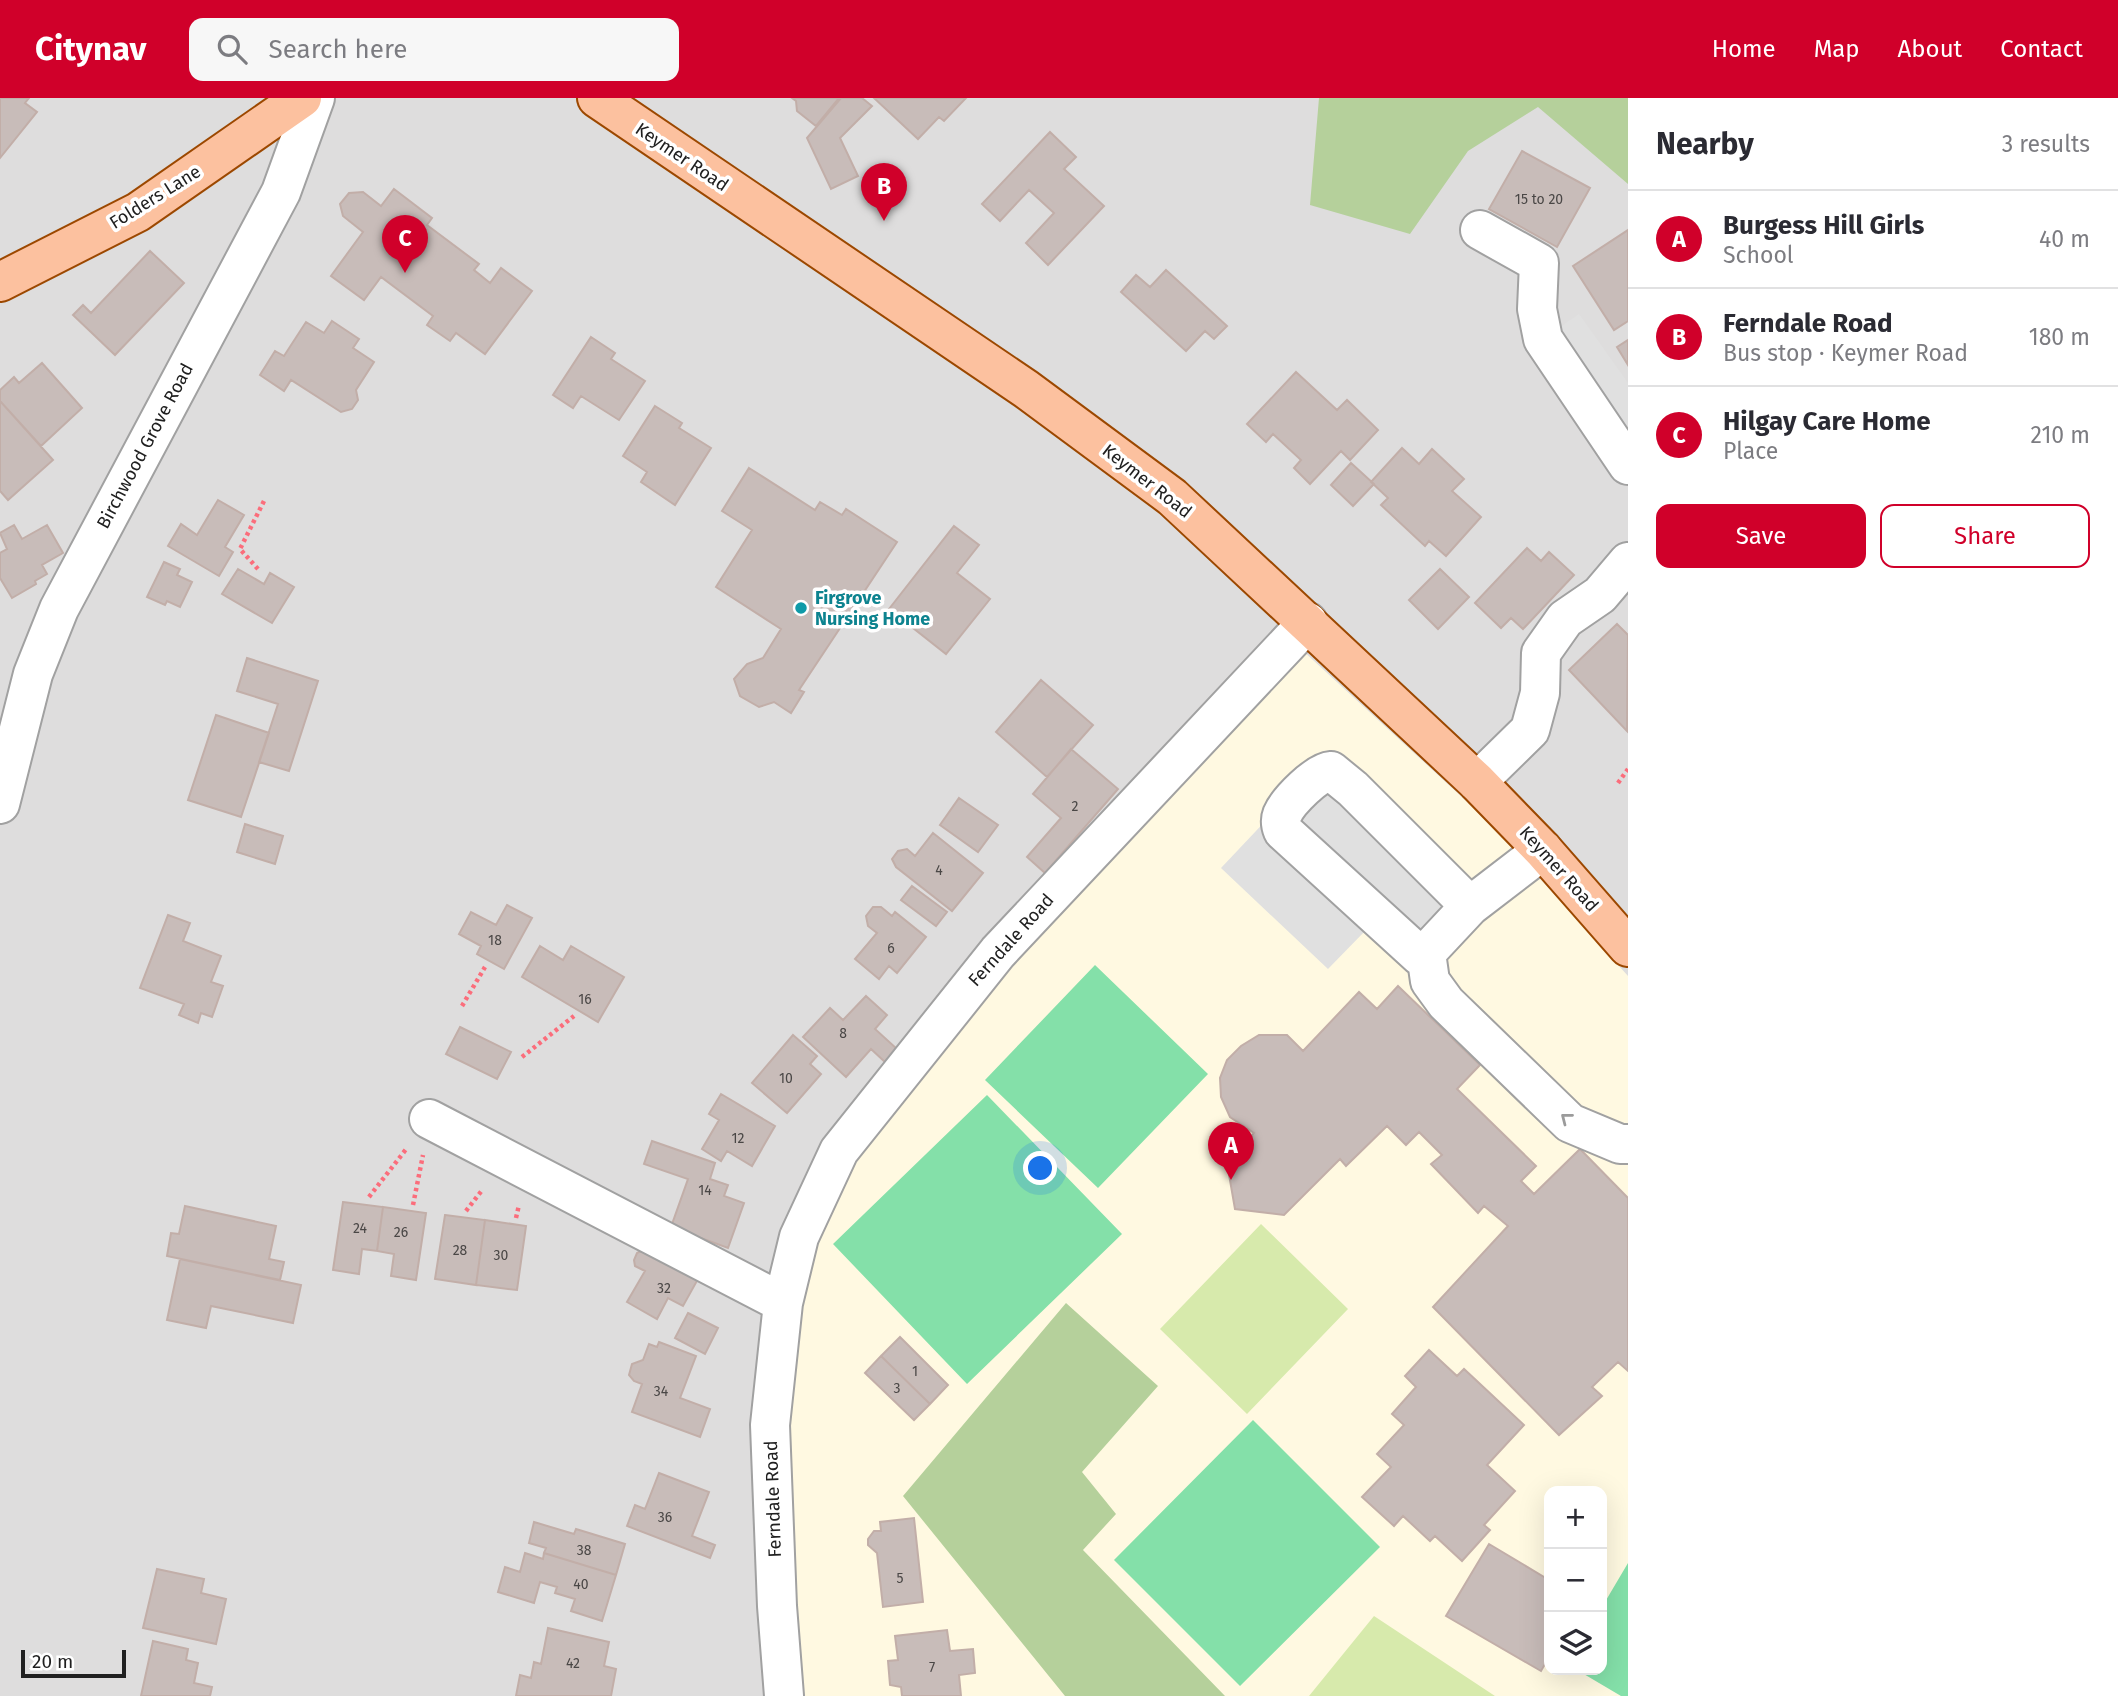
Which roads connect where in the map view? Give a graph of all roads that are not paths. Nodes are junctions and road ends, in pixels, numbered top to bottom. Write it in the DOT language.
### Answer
graph roads {
  1 [pos="302,98"];
  2 [pos="315,98"];
  3 [pos="597,98"];
  4 [pos="1480,230"];
  5 [pos="0,282"];
  6 [pos="1628,466"];
  7 [pos="1628,562"];
  8 [pos="1308,622"];
  9 [pos="1477,782"];
  10 [pos="0,804"];
  11 [pos="1543,850"];
  12 [pos="1470,906"];
  13 [pos="1628,947"];
  14 [pos="1426,953"];
  15 [pos="429,1119"];
  16 [pos="1628,1144"];
  17 [pos="783,1303"];
  18 [pos="785,1696"];
  1 -- 5 [label="main road, Folders Lane"];
  2 -- 10 [label="street, Birchwood Grove Road"];
  3 -- 8 [label="main road, Keymer Road"];
  4 -- 6 [label="street"];
  7 -- 9 [label="street"];
  8 -- 9 [label="main road, Keymer Road"];
  8 -- 17 [label="street, Ferndale Road"];
  9 -- 11 [label="main road, Keymer Road"];
  11 -- 12 [label="street"];
  11 -- 13 [label="main road, Keymer Road"];
  12 -- 14 [label="street"];
  12 -- 14 [label="street"];
  16 -- 14 [label="street, one-way"];
  15 -- 17 [label="street"];
  17 -- 18 [label="street, Ferndale Road"];
}
